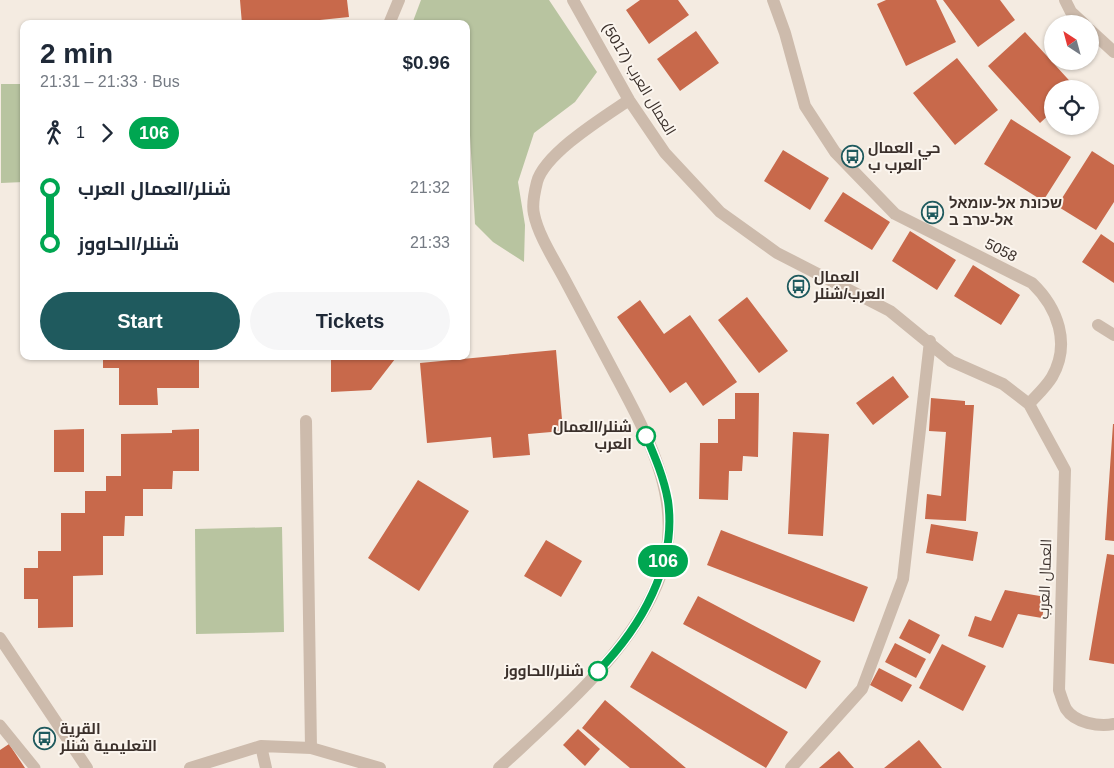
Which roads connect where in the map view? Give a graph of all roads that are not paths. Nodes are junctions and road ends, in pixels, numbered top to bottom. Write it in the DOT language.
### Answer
graph roads {
  1 [pos="399,0"];
  2 [pos="573,0"];
  3 [pos="773,0"];
  4 [pos="1065,0"];
  5 [pos="1075,15"];
  6 [pos="391,20"];
  7 [pos="1099,38"];
  8 [pos="1114,52"];
  9 [pos="629,100"];
  10 [pos="1098,325"];
  11 [pos="1114,335"];
  12 [pos="930,341"];
  13 [pos="1029,404"];
  14 [pos="306,421"];
  15 [pos="0,638"];
  16 [pos="1114,724"];
  17 [pos="0,725"];
  18 [pos="261,746"];
  19 [pos="311,748"];
  20 [pos="36,768"];
  21 [pos="87,768"];
  22 [pos="190,768"];
  23 [pos="266,768"];
  24 [pos="380,768"];
  25 [pos="500,768"];
  26 [pos="791,768"];
  1 -- 6 [label="street"];
  2 -- 9 [label="street, العمال العرب (5017)"];
  3 -- 13 [label="street, 5058"];
  4 -- 5 [label="street"];
  7 -- 8 [label="street"];
  9 -- 12 [label="street, العمال العرب (5017)"];
  9 -- 25 [label="street"];
  10 -- 11 [label="street"];
  12 -- 13 [label="street, العمال العرب (5017)"];
  12 -- 26 [label="street"];
  13 -- 16 [label="street, العمال العرب"];
  14 -- 19 [label="street"];
  15 -- 21 [label="street"];
  17 -- 20 [label="lane"];
  18 -- 19 [label="street"];
  18 -- 22 [label="street"];
  18 -- 23 [label="street"];
  19 -- 24 [label="street"];
}
